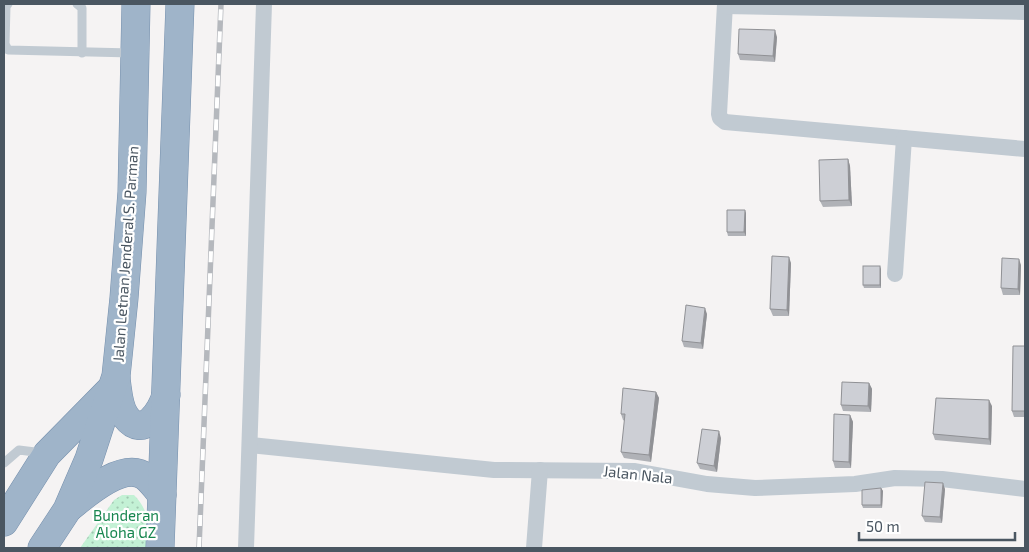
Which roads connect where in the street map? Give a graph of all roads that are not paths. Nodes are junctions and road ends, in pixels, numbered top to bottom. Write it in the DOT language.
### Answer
graph roads {
  1 [pos="8,4"];
  2 [pos="77,4"];
  3 [pos="136,4"];
  4 [pos="180,4"];
  5 [pos="264,4"];
  6 [pos="725,5"];
  7 [pos="1025,12"];
  8 [pos="6,52"];
  9 [pos="82,52"];
  10 [pos="134,53"];
  11 [pos="904,138"];
  12 [pos="1025,149"];
  13 [pos="894,274"];
  14 [pos="113,383"];
  15 [pos="168,386"];
  16 [pos="250,445"];
  17 [pos="47,454"];
  18 [pos="4,463"];
  19 [pos="540,470"];
  20 [pos="1025,489"];
  21 [pos="162,495"];
  22 [pos="4,522"];
  23 [pos="54,534"];
  24 [pos="160,548"];
  25 [pos="246,548"];
  26 [pos="534,548"];
  1 -- 8 [label="lane"];
  2 -- 9 [label="lane"];
  3 -- 10 [label="highway, Jalan Letnan Jenderal S. Parman"];
  4 -- 15 [label="highway"];
  5 -- 16 [label="street"];
  6 -- 7 [label="street"];
  6 -- 11 [label="street"];
  8 -- 9 [label="lane"];
  9 -- 10 [label="lane"];
  10 -- 14 [label="highway, Jalan Letnan Jenderal S. Parman"];
  11 -- 12 [label="street"];
  11 -- 13 [label="street"];
  14 -- 15 [label="highway"];
  14 -- 17 [label="highway"];
  14 -- 23 [label="highway, Jalan Letnan Jenderal S. Parman"];
  15 -- 21 [label="highway"];
  16 -- 19 [label="street, Jalan Nala"];
  16 -- 25 [label="street"];
  17 -- 18 [label="lane"];
  17 -- 22 [label="highway"];
  19 -- 20 [label="street, Jalan Nala"];
  19 -- 26 [label="street"];
  21 -- 23 [label="highway"];
  21 -- 24 [label="highway"];
}
